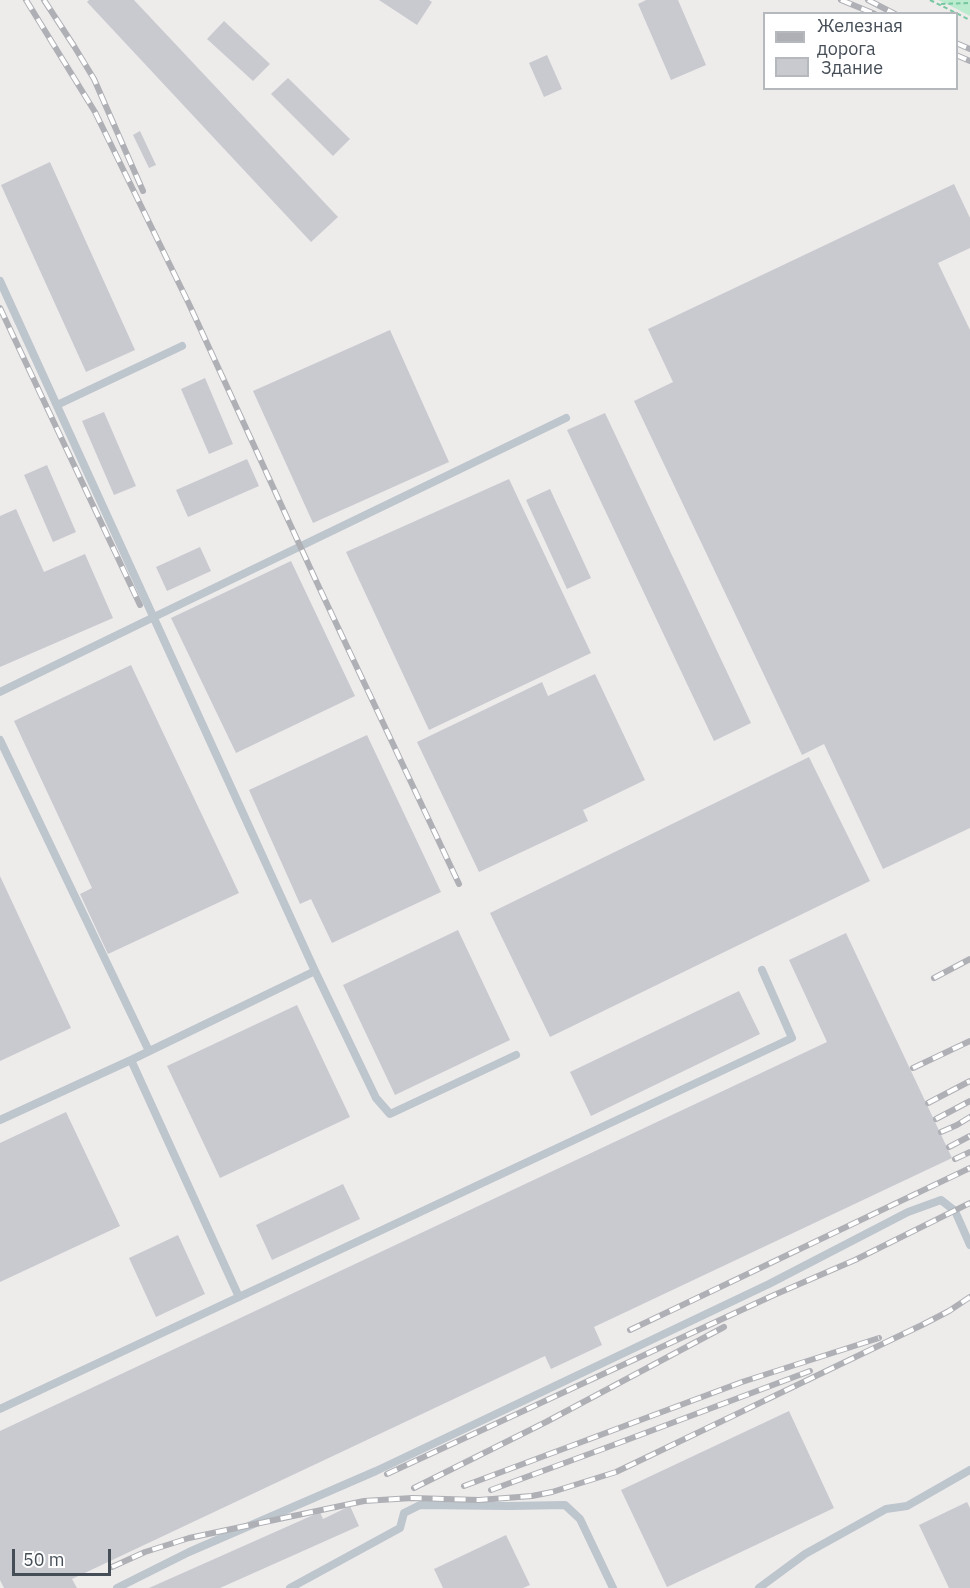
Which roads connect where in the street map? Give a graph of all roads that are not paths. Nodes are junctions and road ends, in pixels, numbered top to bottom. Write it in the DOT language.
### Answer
graph roads {
  1 [pos="0,281"];
  2 [pos="182,346"];
  3 [pos="57,405"];
  4 [pos="566,418"];
  5 [pos="154,616"];
  6 [pos="0,692"];
  7 [pos="0,740"];
  8 [pos="762,970"];
  9 [pos="315,971"];
  10 [pos="150,1051"];
  11 [pos="516,1055"];
  12 [pos="130,1060"];
  13 [pos="0,1120"];
  14 [pos="970,1245"];
  15 [pos="239,1297"];
  16 [pos="0,1409"];
  17 [pos="970,1470"];
  18 [pos="117,1588"];
  19 [pos="290,1588"];
  20 [pos="613,1588"];
  21 [pos="759,1588"];
  1 -- 3 [label="lane"];
  2 -- 3 [label="lane"];
  3 -- 5 [label="lane"];
  4 -- 5 [label="lane"];
  5 -- 6 [label="lane"];
  5 -- 9 [label="lane"];
  7 -- 10 [label="lane"];
  8 -- 15 [label="lane"];
  9 -- 10 [label="lane"];
  9 -- 11 [label="lane"];
  10 -- 12 [label="lane"];
  12 -- 13 [label="lane"];
  12 -- 15 [label="lane"];
  14 -- 18 [label="lane"];
  15 -- 16 [label="lane"];
  17 -- 21 [label="lane"];
  19 -- 20 [label="lane"];
}
